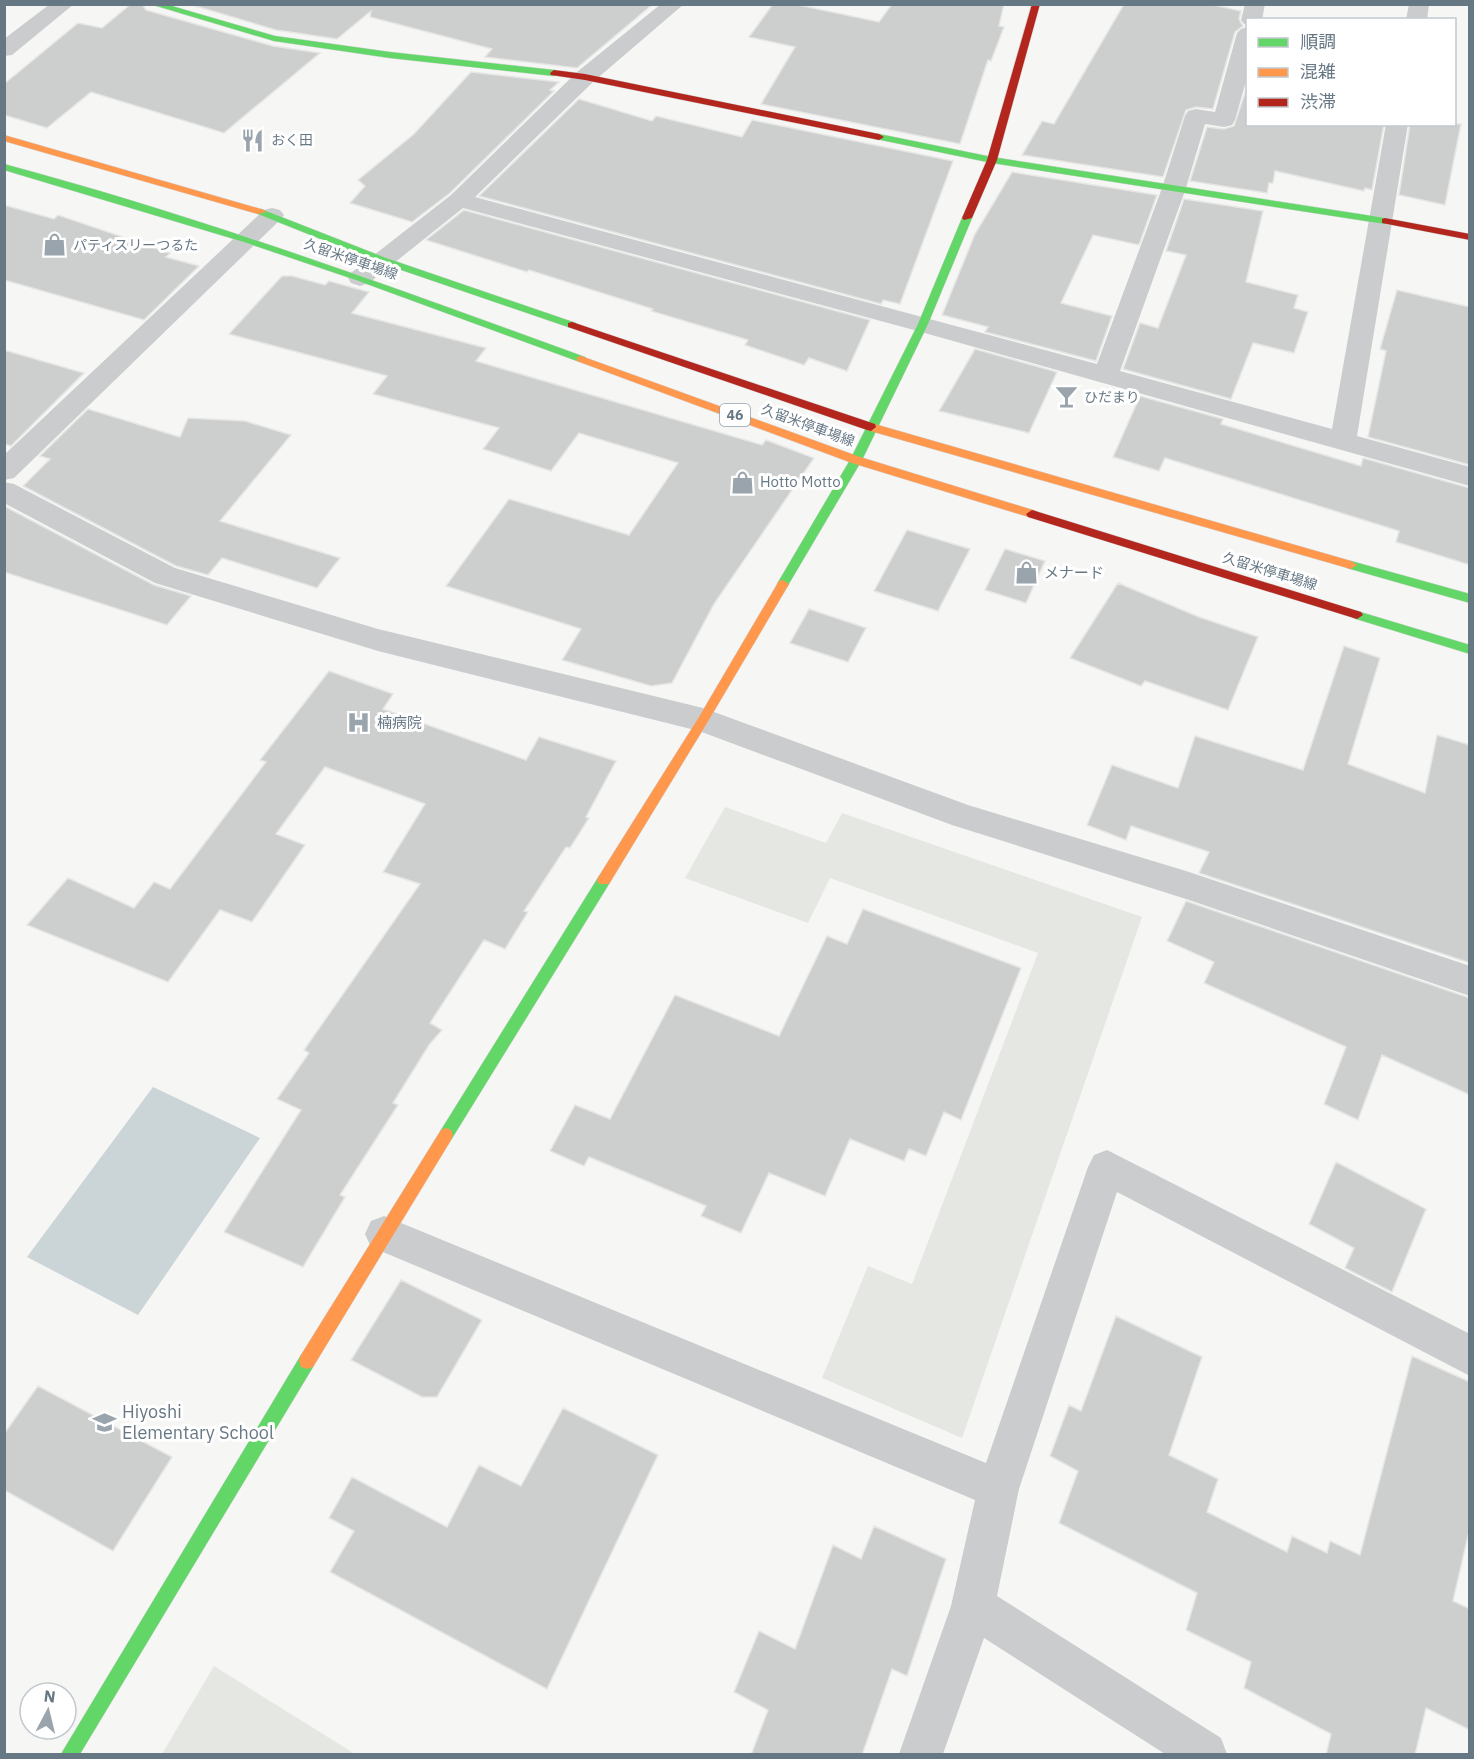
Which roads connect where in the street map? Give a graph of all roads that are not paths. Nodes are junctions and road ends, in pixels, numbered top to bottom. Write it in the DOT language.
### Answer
graph roads {
  1 [pos="64,4"];
  2 [pos="154,4"];
  3 [pos="674,4"];
  4 [pos="1036,4"];
  5 [pos="1246,40"];
  6 [pos="4,50"];
  7 [pos="585,77"];
  8 [pos="1397,126"];
  9 [pos="4,138"];
  10 [pos="992,160"];
  11 [pos="4,167"];
  12 [pos="1174,188"];
  13 [pos="459,200"];
  14 [pos="272,215"];
  15 [pos="1380,220"];
  16 [pos="1470,237"];
  17 [pos="247,240"];
  18 [pos="382,260"];
  19 [pos="360,278"];
  20 [pos="923,324"];
  21 [pos="1106,375"];
  22 [pos="872,426"];
  23 [pos="1343,442"];
  24 [pos="856,460"];
  25 [pos="4,471"];
  26 [pos="1470,477"];
  27 [pos="4,491"];
  28 [pos="1470,599"];
  29 [pos="1470,650"];
  30 [pos="703,720"];
  31 [pos="1470,981"];
  32 [pos="384,1234"];
  33 [pos="1470,1356"];
  34 [pos="998,1489"];
  35 [pos="974,1606"];
  36 [pos="70,1755"];
  37 [pos="921,1755"];
  38 [pos="1205,1755"];
  1 -- 6 [label="street"];
  2 -- 7 [label="street"];
  3 -- 7 [label="street"];
  4 -- 10 [label="street"];
  5 -- 12 [label="street"];
  7 -- 10 [label="street"];
  7 -- 13 [label="street"];
  8 -- 15 [label="street"];
  9 -- 14 [label="street, 久留米停車場線 / 46"];
  10 -- 12 [label="street"];
  10 -- 20 [label="street"];
  11 -- 17 [label="street, 久留米停車場線 / 46"];
  12 -- 15 [label="street"];
  12 -- 21 [label="street"];
  13 -- 18 [label="street"];
  13 -- 20 [label="street"];
  14 -- 17 [label="street"];
  14 -- 18 [label="street, 久留米停車場線 / 46"];
  15 -- 16 [label="street"];
  15 -- 23 [label="street"];
  17 -- 19 [label="street, 久留米停車場線 / 46"];
  17 -- 25 [label="street"];
  18 -- 19 [label="street"];
  18 -- 22 [label="street, 久留米停車場線 / 46"];
  19 -- 24 [label="street, 久留米停車場線 / 46"];
  20 -- 21 [label="street"];
  20 -- 22 [label="street"];
  21 -- 23 [label="street"];
  22 -- 24 [label="street"];
  22 -- 28 [label="street, 久留米停車場線 / 46"];
  23 -- 26 [label="street"];
  24 -- 29 [label="street, 久留米停車場線 / 46"];
  24 -- 30 [label="street"];
  27 -- 30 [label="street"];
  30 -- 31 [label="street"];
  30 -- 32 [label="street"];
  32 -- 34 [label="street"];
  32 -- 36 [label="street"];
  33 -- 34 [label="street"];
  34 -- 35 [label="street"];
  35 -- 37 [label="street"];
  35 -- 38 [label="street"];
}
